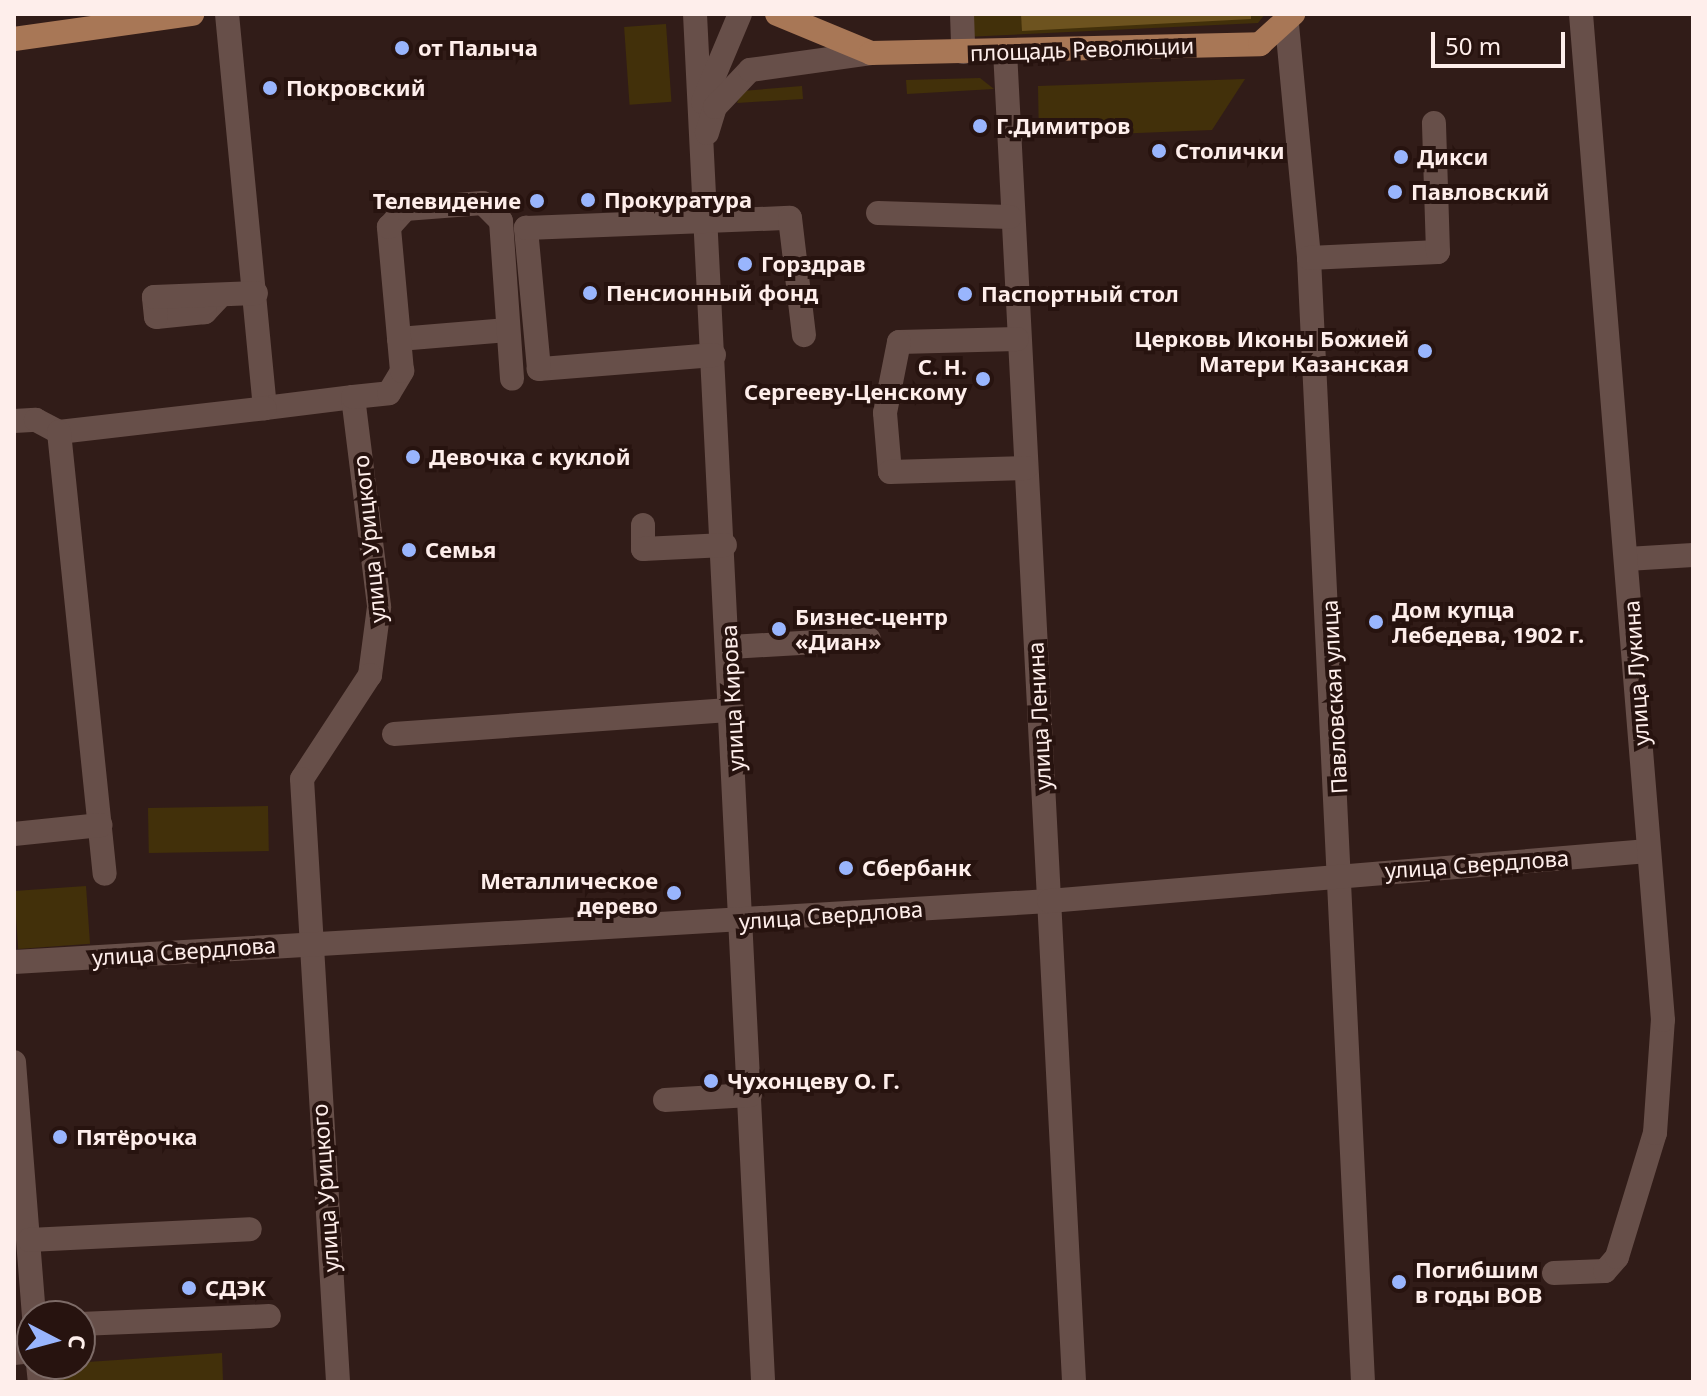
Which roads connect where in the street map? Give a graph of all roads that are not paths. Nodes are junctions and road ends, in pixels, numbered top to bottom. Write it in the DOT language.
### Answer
graph roads {
  1 [pos="192,14"];
  2 [pos="227,14"];
  3 [pos="695,14"];
  4 [pos="740,14"];
  5 [pos="777,14"];
  6 [pos="815,14"];
  7 [pos="962,14"];
  8 [pos="1581,14"];
  9 [pos="168,16"];
  10 [pos="1289,17"];
  11 [pos="831,37"];
  12 [pos="14,39"];
  13 [pos="1005,51"];
  14 [pos="963,52"];
  15 [pos="871,53"];
  16 [pos="701,108"];
  17 [pos="1434,123"];
  18 [pos="702,150"];
  19 [pos="878,213"];
  20 [pos="1010,217"];
  21 [pos="706,220"];
  22 [pos="1309,258"];
  23 [pos="256,293"];
  24 [pos="219,297"];
  25 [pos="508,330"];
  26 [pos="804,335"];
  27 [pos="399,339"];
  28 [pos="1017,339"];
  29 [pos="714,355"];
  30 [pos="512,379"];
  31 [pos="353,397"];
  32 [pos="265,408"];
  33 [pos="14,421"];
  34 [pos="59,432"];
  35 [pos="1026,468"];
  36 [pos="643,525"];
  37 [pos="725,545"];
  38 [pos="1693,555"];
  39 [pos="1627,559"];
  40 [pos="869,639"];
  41 [pos="730,647"];
  42 [pos="732,710"];
  43 [pos="394,734"];
  44 [pos="101,825"];
  45 [pos="14,834"];
  46 [pos="1648,851"];
  47 [pos="105,874"];
  48 [pos="1343,874"];
  49 [pos="1049,901"];
  50 [pos="743,921"];
  51 [pos="309,943"];
  52 [pos="14,962"];
  53 [pos="14,1065"];
  54 [pos="750,1095"];
  55 [pos="665,1100"];
  56 [pos="250,1229"];
  57 [pos="29,1240"];
  58 [pos="1554,1273"];
  59 [pos="23,1288"];
  60 [pos="269,1316"];
  61 [pos="96,1323"];
  62 [pos="338,1382"];
  63 [pos="763,1382"];
  64 [pos="1074,1382"];
  65 [pos="1363,1382"];
  1 -- 9 [label="main road"];
  2 -- 23 [label="street"];
  3 -- 16 [label="street, улица Кирова"];
  4 -- 16 [label="street"];
  5 -- 11 [label="main road, площадь Революции"];
  6 -- 11 [label="street"];
  7 -- 14 [label="street"];
  8 -- 39 [label="street, улица Лукина"];
  9 -- 12 [label="main road"];
  10 -- 13 [label="main road, площадь Революции"];
  10 -- 22 [label="street, Павловская улица"];
  11 -- 15 [label="main road, площадь Революции"];
  13 -- 14 [label="main road, площадь Революции"];
  13 -- 20 [label="street, улица Ленина"];
  14 -- 15 [label="main road, площадь Революции"];
  15 -- 18 [label="street, площадь Революции"];
  16 -- 18 [label="street, улица Кирова"];
  17 -- 22 [label="street"];
  18 -- 21 [label="street, улица Кирова"];
  19 -- 20 [label="street"];
  20 -- 28 [label="street, улица Ленина"];
  21 -- 26 [label="street"];
  21 -- 29 [label="street, улица Кирова"];
  21 -- 29 [label="street"];
  22 -- 48 [label="street, Павловская улица"];
  23 -- 24 [label="street"];
  23 -- 32 [label="street"];
  25 -- 27 [label="street"];
  25 -- 27 [label="street"];
  25 -- 30 [label="street"];
  27 -- 31 [label="street"];
  28 -- 35 [label="street, улица Ленина"];
  28 -- 35 [label="street"];
  29 -- 37 [label="street, улица Кирова"];
  31 -- 32 [label="street"];
  31 -- 51 [label="street, улица Урицкого"];
  32 -- 34 [label="street"];
  33 -- 34 [label="street"];
  34 -- 44 [label="street"];
  35 -- 49 [label="street, улица Ленина"];
  36 -- 37 [label="street"];
  37 -- 41 [label="street, улица Кирова"];
  38 -- 39 [label="street"];
  39 -- 46 [label="street, улица Лукина"];
  40 -- 41 [label="street"];
  41 -- 42 [label="street, улица Кирова"];
  42 -- 43 [label="street"];
  42 -- 50 [label="street, улица Кирова"];
  44 -- 45 [label="street"];
  44 -- 47 [label="street"];
  46 -- 48 [label="street, улица Свердлова"];
  46 -- 58 [label="street, улица Лукина"];
  48 -- 49 [label="street, улица Свердлова"];
  48 -- 65 [label="street, Павловская улица"];
  49 -- 50 [label="street, улица Свердлова"];
  49 -- 64 [label="street, улица Ленина"];
  50 -- 51 [label="street, улица Свердлова"];
  50 -- 54 [label="street, улица Кирова"];
  51 -- 52 [label="street, улица Свердлова"];
  51 -- 62 [label="street, улица Урицкого"];
  53 -- 57 [label="street"];
  54 -- 55 [label="street"];
  54 -- 63 [label="street, улица Кирова"];
  56 -- 57 [label="street"];
  57 -- 59 [label="street"];
  60 -- 61 [label="street"];
}
